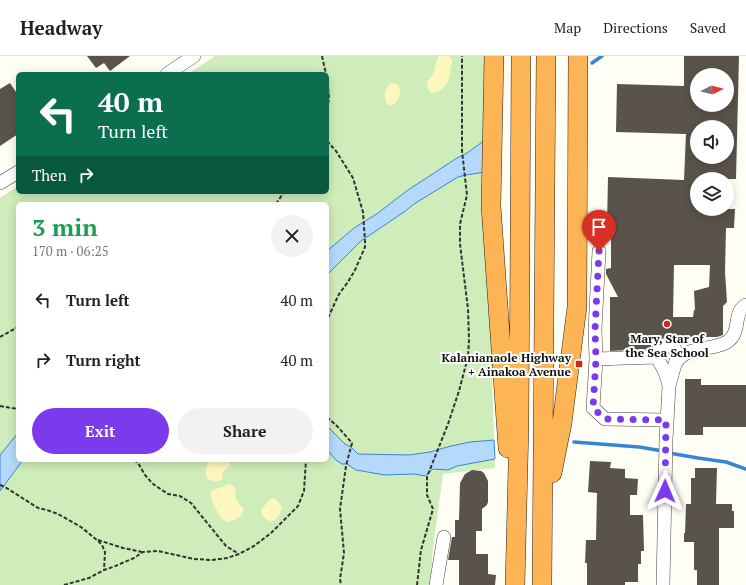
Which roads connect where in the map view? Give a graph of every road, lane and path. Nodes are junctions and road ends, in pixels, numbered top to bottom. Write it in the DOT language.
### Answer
graph roads {
  1 [pos="194,56"];
  2 [pos="322,56"];
  3 [pos="462,56"];
  4 [pos="494,56"];
  5 [pos="521,56"];
  6 [pos="546,56"];
  7 [pos="578,56"];
  8 [pos="170,72"];
  9 [pos="326,72"];
  10 [pos="329,143"];
  11 [pos="16,173"];
  12 [pos="0,183"];
  13 [pos="599,251"];
  14 [pos="746,305"];
  15 [pos="329,316"];
  16 [pos="16,328"];
  17 [pos="0,337"];
  18 [pos="668,345"];
  19 [pos="713,346"];
  20 [pos="657,357"];
  21 [pos="596,359"];
  22 [pos="675,364"];
  23 [pos="669,386"];
  24 [pos="0,406"];
  25 [pos="16,409"];
  26 [pos="329,419"];
  27 [pos="666,420"];
  28 [pos="137,462"];
  29 [pos="306,462"];
  30 [pos="0,485"];
  31 [pos="543,513"];
  32 [pos="444,537"];
  33 [pos="97,540"];
  34 [pos="143,552"];
  35 [pos="239,554"];
  36 [pos="515,558"];
  37 [pos="104,570"];
  38 [pos="64,585"];
  39 [pos="341,585"];
  40 [pos="417,585"];
  41 [pos="436,585"];
  42 [pos="515,585"];
  43 [pos="542,585"];
  44 [pos="663,585"];
  1 -- 8 [label="street"];
  2 -- 9 [label="path"];
  3 -- 40 [label="path"];
  4 -- 36 [label="highway"];
  5 -- 36 [label="highway"];
  6 -- 31 [label="highway"];
  7 -- 31 [label="highway"];
  10 -- 15 [label="path"];
  11 -- 12 [label="street"];
  13 -- 21 [label="street"];
  14 -- 19 [label="street"];
  16 -- 17 [label="path"];
  18 -- 19 [label="street"];
  18 -- 20 [label="street"];
  18 -- 22 [label="street"];
  19 -- 22 [label="street"];
  20 -- 21 [label="street"];
  20 -- 23 [label="street"];
  21 -- 27 [label="street"];
  22 -- 23 [label="street"];
  23 -- 27 [label="street"];
  24 -- 25 [label="path"];
  26 -- 39 [label="path"];
  27 -- 44 [label="street"];
  28 -- 35 [label="path"];
  29 -- 35 [label="path"];
  30 -- 33 [label="path"];
  31 -- 43 [label="highway"];
  32 -- 41 [label="street"];
  33 -- 34 [label="path"];
  33 -- 37 [label="path"];
  34 -- 35 [label="path"];
  34 -- 37 [label="path"];
  36 -- 42 [label="highway"];
  37 -- 38 [label="path"];
}
